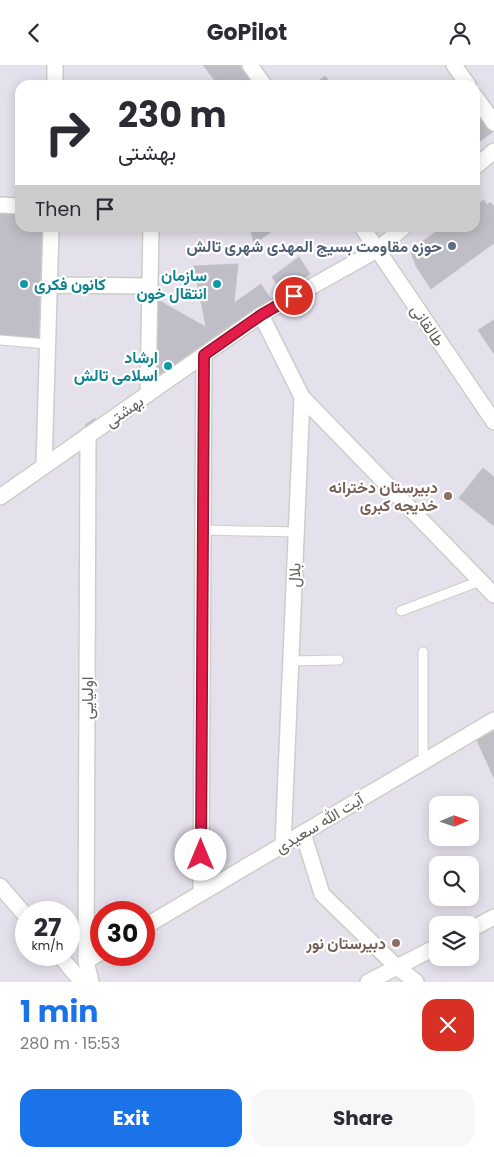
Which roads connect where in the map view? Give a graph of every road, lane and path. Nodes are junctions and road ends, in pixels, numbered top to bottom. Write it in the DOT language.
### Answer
graph roads {
  1 [pos="56,65"];
  2 [pos="250,65"];
  3 [pos="454,65"];
  4 [pos="55,80"];
  5 [pos="260,80"];
  6 [pos="464,80"];
  7 [pos="480,103"];
  8 [pos="494,123"];
  9 [pos="494,151"];
  10 [pos="480,163"];
  11 [pos="0,205"];
  12 [pos="15,206"];
  13 [pos="51,232"];
  14 [pos="150,232"];
  15 [pos="365,232"];
  16 [pos="398,232"];
  17 [pos="377,250"];
  18 [pos="49,285"];
  19 [pos="149,286"];
  20 [pos="261,315"];
  21 [pos="0,340"];
  22 [pos="47,344"];
  23 [pos="204,355"];
  24 [pos="148,394"];
  25 [pos="302,397"];
  26 [pos="494,422"];
  27 [pos="88,435"];
  28 [pos="44,466"];
  29 [pos="0,497"];
  30 [pos="203,530"];
  31 [pos="296,532"];
  32 [pos="480,581"];
  33 [pos="494,595"];
  34 [pos="401,611"];
  35 [pos="423,652"];
  36 [pos="339,660"];
  37 [pos="291,661"];
  38 [pos="494,719"];
  39 [pos="423,761"];
  40 [pos="303,833"];
  41 [pos="283,845"];
  42 [pos="0,886"];
  43 [pos="201,893"];
  44 [pos="15,903"];
  45 [pos="494,917"];
  46 [pos="155,920"];
  47 [pos="479,925"];
  48 [pos="429,951"];
  49 [pos="90,959"];
  50 [pos="86,961"];
  51 [pos="68,966"];
  52 [pos="397,967"];
  53 [pos="82,982"];
  54 [pos="91,982"];
  55 [pos="368,982"];
  56 [pos="416,982"];
  1 -- 4 [label="street"];
  2 -- 5 [label="street"];
  3 -- 6 [label="street"];
  7 -- 8 [label="street"];
  9 -- 10 [label="street"];
  11 -- 12 [label="street"];
  13 -- 18 [label="street"];
  14 -- 19 [label="street"];
  15 -- 17 [label="street, طالقانی"];
  16 -- 17 [label="street, بهشتی"];
  17 -- 20 [label="street, بهشتی"];
  17 -- 26 [label="street, طالقانی"];
  18 -- 19 [label="street"];
  18 -- 22 [label="street"];
  19 -- 24 [label="street"];
  20 -- 23 [label="street, بهشتی"];
  20 -- 25 [label="street, بلال"];
  21 -- 22 [label="lane"];
  22 -- 28 [label="street"];
  23 -- 24 [label="street, بهشتی"];
  23 -- 30 [label="street"];
  24 -- 27 [label="street, بهشتی"];
  25 -- 31 [label="street, بلال"];
  25 -- 32 [label="street"];
  27 -- 28 [label="street, بهشتی"];
  27 -- 50 [label="street, اولیایی"];
  28 -- 29 [label="street, بهشتی"];
  30 -- 31 [label="lane"];
  30 -- 43 [label="street"];
  31 -- 37 [label="street, بلال"];
  32 -- 33 [label="street"];
  32 -- 34 [label="lane"];
  35 -- 39 [label="lane"];
  36 -- 37 [label="lane"];
  37 -- 41 [label="street, بلال"];
  38 -- 39 [label="street, آیت الله سعیدی"];
  39 -- 40 [label="street, آیت الله سعیدی"];
  40 -- 41 [label="street, آیت الله سعیدی"];
  40 -- 52 [label="street"];
  41 -- 43 [label="street, آیت الله سعیدی"];
  42 -- 44 [label="street"];
  43 -- 46 [label="street, آیت الله سعیدی"];
  45 -- 47 [label="street"];
  48 -- 52 [label="street"];
  49 -- 50 [label="street"];
  50 -- 54 [label="street, اولیایی"];
  51 -- 53 [label="street"];
  52 -- 55 [label="street"];
  52 -- 56 [label="street"];
}
